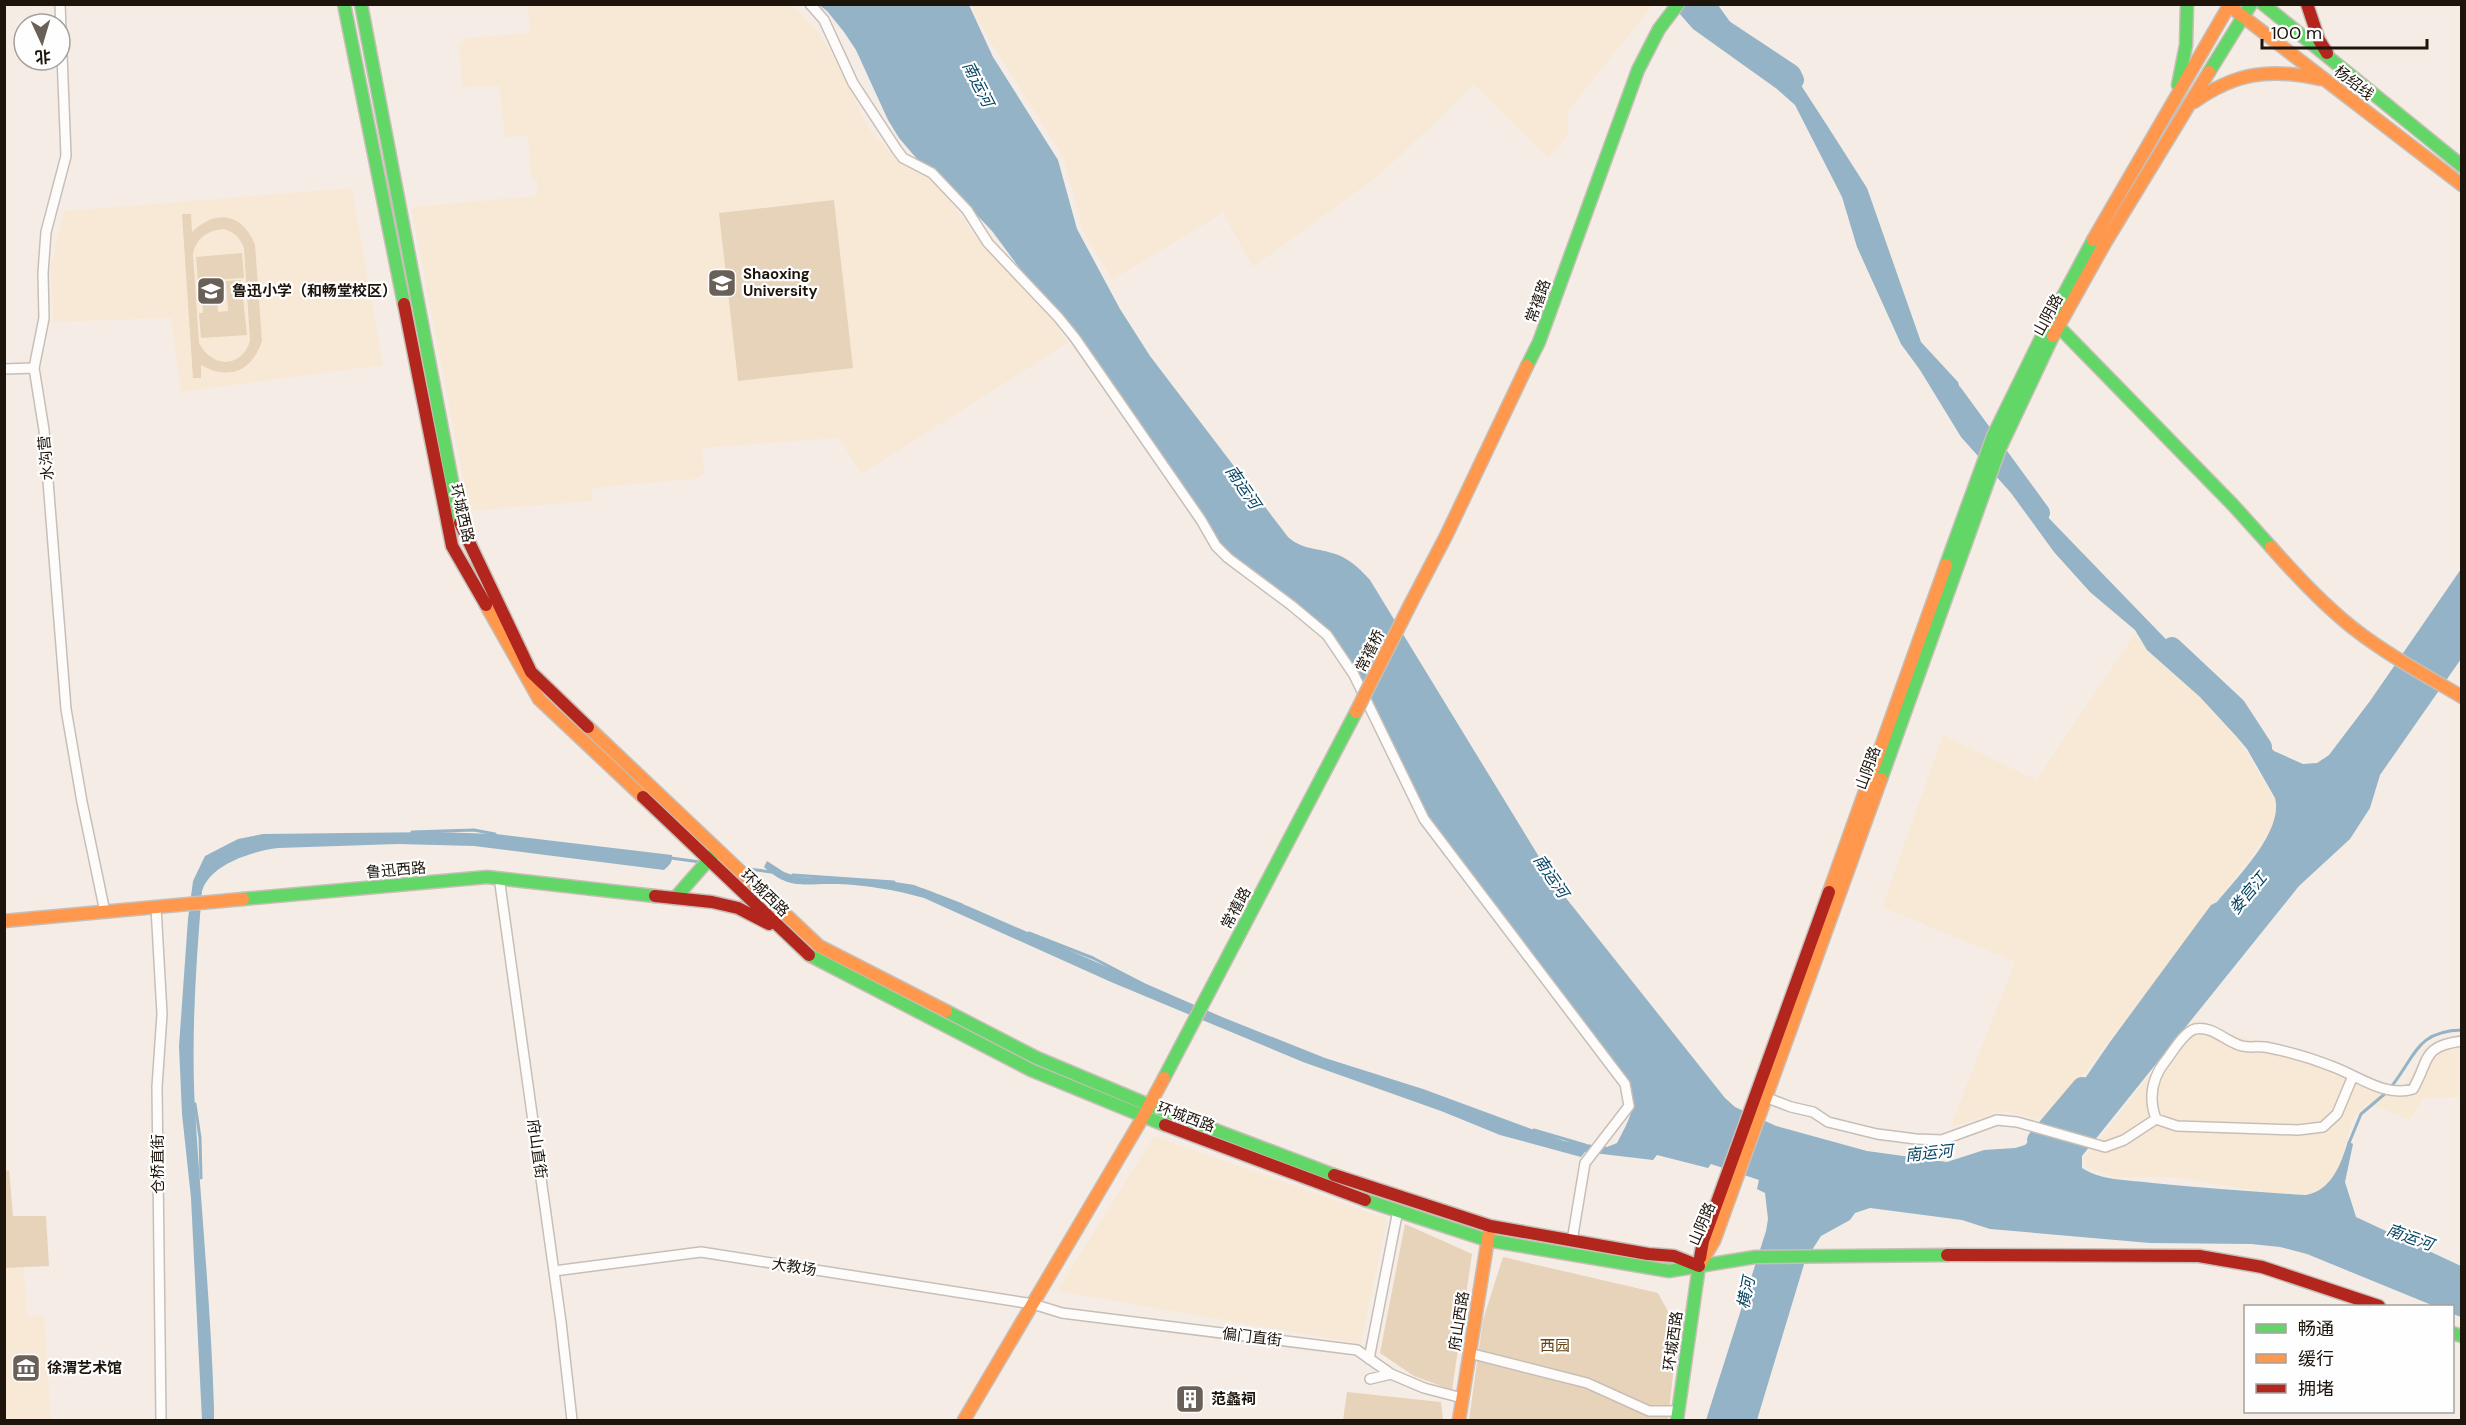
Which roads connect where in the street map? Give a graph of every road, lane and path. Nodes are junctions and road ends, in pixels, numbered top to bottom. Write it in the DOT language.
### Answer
graph roads {
  1 [pos="60,4"];
  2 [pos="344,4"];
  3 [pos="361,4"];
  4 [pos="810,4"];
  5 [pos="1678,4"];
  6 [pos="2187,4"];
  7 [pos="2251,4"];
  8 [pos="2263,4"];
  9 [pos="2307,4"];
  10 [pos="2230,5"];
  11 [pos="2243,17"];
  12 [pos="2335,64"];
  13 [pos="2326,81"];
  14 [pos="2172,105"];
  15 [pos="2186,109"];
  16 [pos="2462,166"];
  17 [pos="2462,185"];
  18 [pos="2058,326"];
  19 [pos="34,368"];
  20 [pos="4,369"];
  21 [pos="1411,603"];
  22 [pos="2459,695"];
  23 [pos="1356,712"];
  24 [pos="717,850"];
  25 [pos="708,861"];
  26 [pos="499,877"];
  27 [pos="675,898"];
  28 [pos="156,907"];
  29 [pos="105,912"];
  30 [pos="4,921"];
  31 [pos="784,932"];
  32 [pos="2462,1041"];
  33 [pos="2353,1076"];
  34 [pos="1765,1096"];
  35 [pos="1149,1105"];
  36 [pos="1753,1115"];
  37 [pos="1143,1117"];
  38 [pos="2156,1119"];
  39 [pos="1398,1210"];
  40 [pos="1490,1226"];
  41 [pos="1487,1240"];
  42 [pos="1572,1240"];
  43 [pos="1699,1266"];
  44 [pos="554,1271"];
  45 [pos="1033,1304"];
  46 [pos="2376,1305"];
  47 [pos="1469,1353"];
  48 [pos="1369,1359"];
  49 [pos="1391,1374"];
  50 [pos="1370,1379"];
  51 [pos="1462,1398"];
  52 [pos="1677,1416"];
  53 [pos="161,1420"];
  54 [pos="572,1420"];
  55 [pos="964,1420"];
  56 [pos="1459,1420"];
  1 -- 19 [label="street, 水沟营"];
  2 -- 25 [label="main road, 环城西路"];
  3 -- 24 [label="main road, 环城西路"];
  4 -- 42 [label="street"];
  5 -- 21 [label="main road, 常禧路"];
  6 -- 14 [label="main road"];
  7 -- 11 [label="main road, 山阴路"];
  8 -- 12 [label="main road, 杨绍线"];
  9 -- 12 [label="main road"];
  10 -- 11 [label="main road, 杨绍线"];
  10 -- 14 [label="main road, 山阴路"];
  11 -- 13 [label="main road, 杨绍线"];
  11 -- 15 [label="main road, 山阴路"];
  12 -- 16 [label="main road, 杨绍线"];
  13 -- 15 [label="main road"];
  13 -- 17 [label="main road, 杨绍线"];
  14 -- 36 [label="main road, 山阴路"];
  15 -- 18 [label="main road, 山阴路"];
  18 -- 22 [label="main road"];
  18 -- 34 [label="main road, 山阴路"];
  19 -- 20 [label="street"];
  19 -- 29 [label="street, 水沟营"];
  21 -- 23 [label="main road, 常禧桥, bridge"];
  23 -- 35 [label="main road, 常禧路"];
  24 -- 25 [label="main road"];
  24 -- 35 [label="main road, 环城西路"];
  25 -- 27 [label="main road"];
  25 -- 31 [label="main road, 环城西路"];
  26 -- 27 [label="main road, 鲁迅西路"];
  26 -- 28 [label="main road, 鲁迅西路"];
  26 -- 44 [label="street, 府山直街"];
  27 -- 31 [label="main road, 鲁迅西路"];
  28 -- 29 [label="main road, 鲁迅西路"];
  28 -- 53 [label="street, 仓桥直街"];
  29 -- 30 [label="main road, 鲁迅西路"];
  31 -- 37 [label="main road, 环城西路"];
  32 -- 33 [label="street"];
  33 -- 38 [label="street"];
  33 -- 38 [label="street"];
  34 -- 36 [label="main road, 山阴路"];
  34 -- 38 [label="street"];
  35 -- 37 [label="main road, 常禧路"];
  35 -- 40 [label="main road, 环城西路"];
  36 -- 43 [label="main road, 山阴路"];
  37 -- 39 [label="main road, 环城西路"];
  37 -- 45 [label="main road, 常禧路"];
  39 -- 41 [label="main road, 环城西路"];
  39 -- 48 [label="street"];
  40 -- 41 [label="main road, 府山西路"];
  40 -- 42 [label="main road, 环城西路"];
  41 -- 43 [label="main road, 环城西路"];
  41 -- 47 [label="main road, 府山西路"];
  42 -- 43 [label="main road, 环城西路"];
  43 -- 46 [label="main road"];
  43 -- 52 [label="main road, 环城西路"];
  44 -- 45 [label="street, 大教场"];
  44 -- 54 [label="street, 府山直街"];
  45 -- 48 [label="street, 偏门直街"];
  45 -- 55 [label="main road, 常禧路"];
  47 -- 51 [label="main road, 府山西路"];
  47 -- 52 [label="street"];
  48 -- 49 [label="street, 偏门直街"];
  49 -- 50 [label="street"];
  49 -- 51 [label="street, 偏门直街"];
  51 -- 56 [label="main road, 府山西路"];
}
